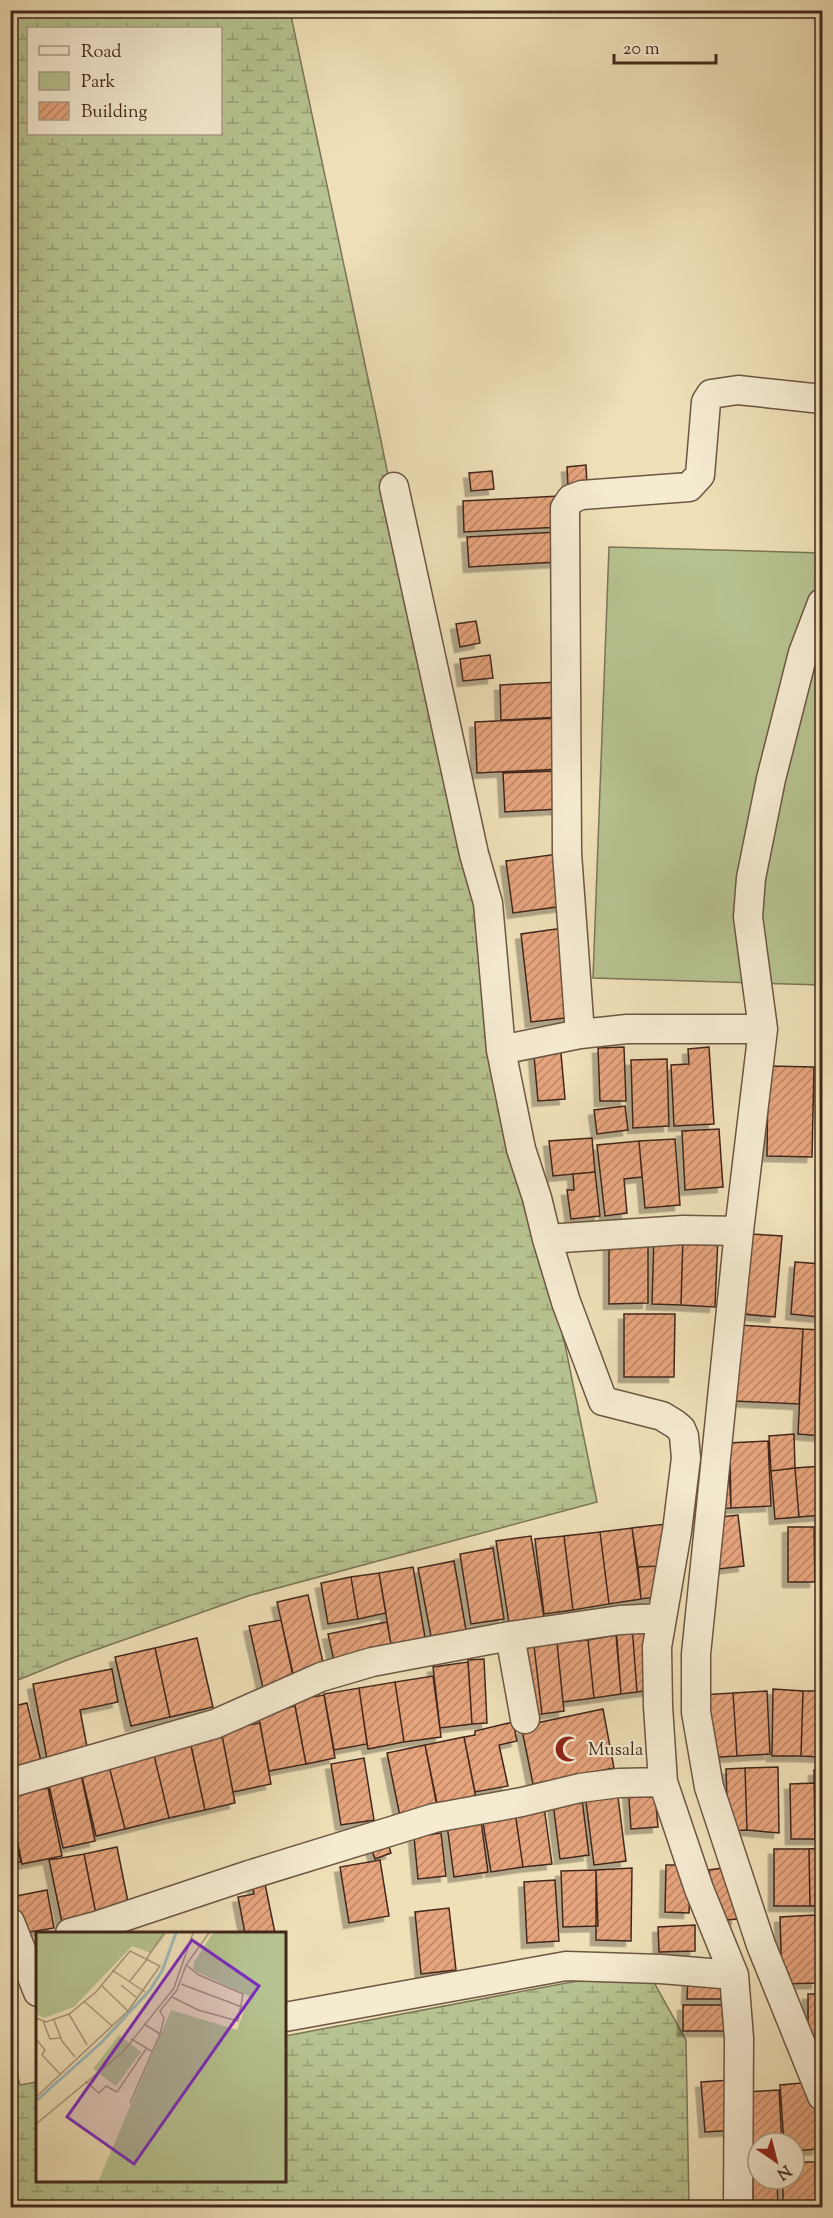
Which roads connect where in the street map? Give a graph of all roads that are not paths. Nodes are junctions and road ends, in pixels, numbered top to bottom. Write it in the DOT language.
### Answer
graph roads {
  1 [pos="822,399"];
  2 [pos="394,487"];
  3 [pos="822,603"];
  4 [pos="763,1029"];
  5 [pos="580,1034"];
  6 [pos="501,1050"];
  7 [pos="739,1231"];
  8 [pos="547,1239"];
  9 [pos="662,1618"];
  10 [pos="510,1636"];
  11 [pos="525,1719"];
  12 [pos="663,1782"];
  13 [pos="10,1783"];
  14 [pos="74,1932"];
  15 [pos="22,1936"];
  16 [pos="734,1975"];
  17 [pos="36,1985"];
  18 [pos="286,2017"];
  19 [pos="822,2096"];
  20 [pos="738,2208"];
  1 -- 5 [label="street"];
  2 -- 6 [label="street"];
  3 -- 4 [label="street"];
  4 -- 5 [label="street"];
  4 -- 7 [label="street"];
  5 -- 6 [label="street"];
  6 -- 8 [label="street"];
  7 -- 8 [label="street"];
  7 -- 19 [label="street"];
  8 -- 9 [label="street"];
  9 -- 10 [label="street"];
  9 -- 12 [label="street"];
  10 -- 11 [label="street"];
  10 -- 13 [label="street"];
  12 -- 14 [label="street"];
  12 -- 16 [label="street"];
  15 -- 17 [label="street"];
  16 -- 18 [label="street"];
  16 -- 20 [label="street"];
}
